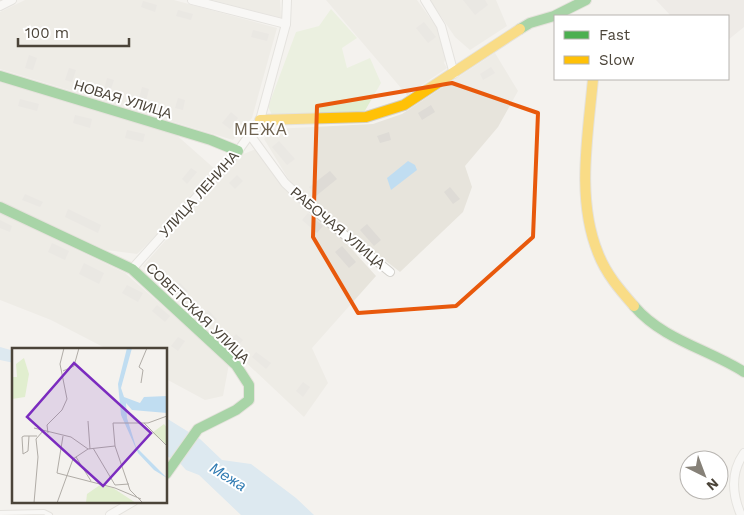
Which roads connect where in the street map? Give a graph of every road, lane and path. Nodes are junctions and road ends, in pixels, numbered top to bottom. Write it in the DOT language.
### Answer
graph roads {
  1 [pos="12,0"];
  2 [pos="192,0"];
  3 [pos="287,0"];
  4 [pos="425,0"];
  5 [pos="585,0"];
  6 [pos="0,6"];
  7 [pos="559,15"];
  8 [pos="554,17"];
  9 [pos="286,24"];
  10 [pos="454,74"];
  11 [pos="0,76"];
  12 [pos="593,80"];
  13 [pos="260,120"];
  14 [pos="250,135"];
  15 [pos="238,151"];
  16 [pos="0,207"];
  17 [pos="132,269"];
  18 [pos="390,272"];
  19 [pos="744,372"];
  20 [pos="744,453"];
  21 [pos="169,470"];
  22 [pos="132,502"];
  23 [pos="0,513"];
  24 [pos="50,515"];
  25 [pos="110,515"];
  26 [pos="741,515"];
  1 -- 6 [label="street"];
  2 -- 9 [label="street"];
  3 -- 9 [label="street, УЛИЦА ЛЕНИНА"];
  4 -- 10 [label="street"];
  5 -- 7 [label="street"];
  8 -- 10 [label="street"];
  9 -- 13 [label="street, УЛИЦА ЛЕНИНА"];
  10 -- 13 [label="street"];
  11 -- 15 [label="street, НОВАЯ УЛИЦА"];
  12 -- 19 [label="street"];
  13 -- 14 [label="street, УЛИЦА ЛЕНИНА"];
  14 -- 15 [label="street, УЛИЦА ЛЕНИНА"];
  14 -- 18 [label="street, РАБОЧАЯ УЛИЦА"];
  15 -- 17 [label="street, УЛИЦА ЛЕНИНА"];
  16 -- 17 [label="street, СОВЕТСКАЯ УЛИЦА"];
  17 -- 21 [label="street, СОВЕТСКАЯ УЛИЦА"];
  20 -- 26 [label="street"];
  22 -- 25 [label="street"];
  23 -- 24 [label="lane"];
}
